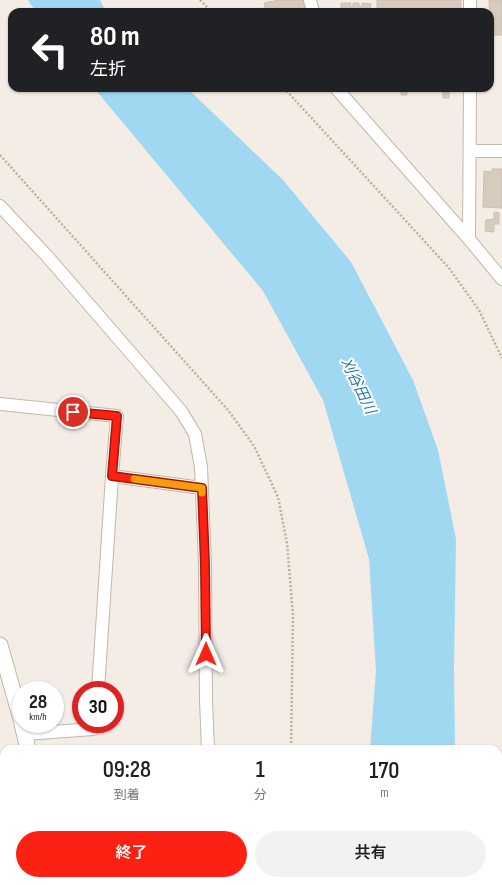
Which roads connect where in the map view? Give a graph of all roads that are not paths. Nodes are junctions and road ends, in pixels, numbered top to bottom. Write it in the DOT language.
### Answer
graph roads {
  1 [pos="340,92"];
  2 [pos="470,92"];
  3 [pos="470,151"];
  4 [pos="502,151"];
  5 [pos="0,206"];
  6 [pos="469,239"];
  7 [pos="502,280"];
  8 [pos="0,404"];
  9 [pos="112,476"];
  10 [pos="202,488"];
  11 [pos="0,645"];
  12 [pos="99,681"];
  13 [pos="12,687"];
  14 [pos="25,733"];
  15 [pos="27,745"];
  16 [pos="208,745"];
  1 -- 6 [label="street"];
  2 -- 3 [label="street"];
  3 -- 4 [label="street"];
  3 -- 6 [label="street"];
  5 -- 10 [label="street"];
  6 -- 7 [label="street"];
  8 -- 9 [label="street"];
  9 -- 10 [label="street"];
  9 -- 12 [label="street"];
  10 -- 16 [label="street"];
  11 -- 13 [label="street"];
  14 -- 15 [label="street"];
}
